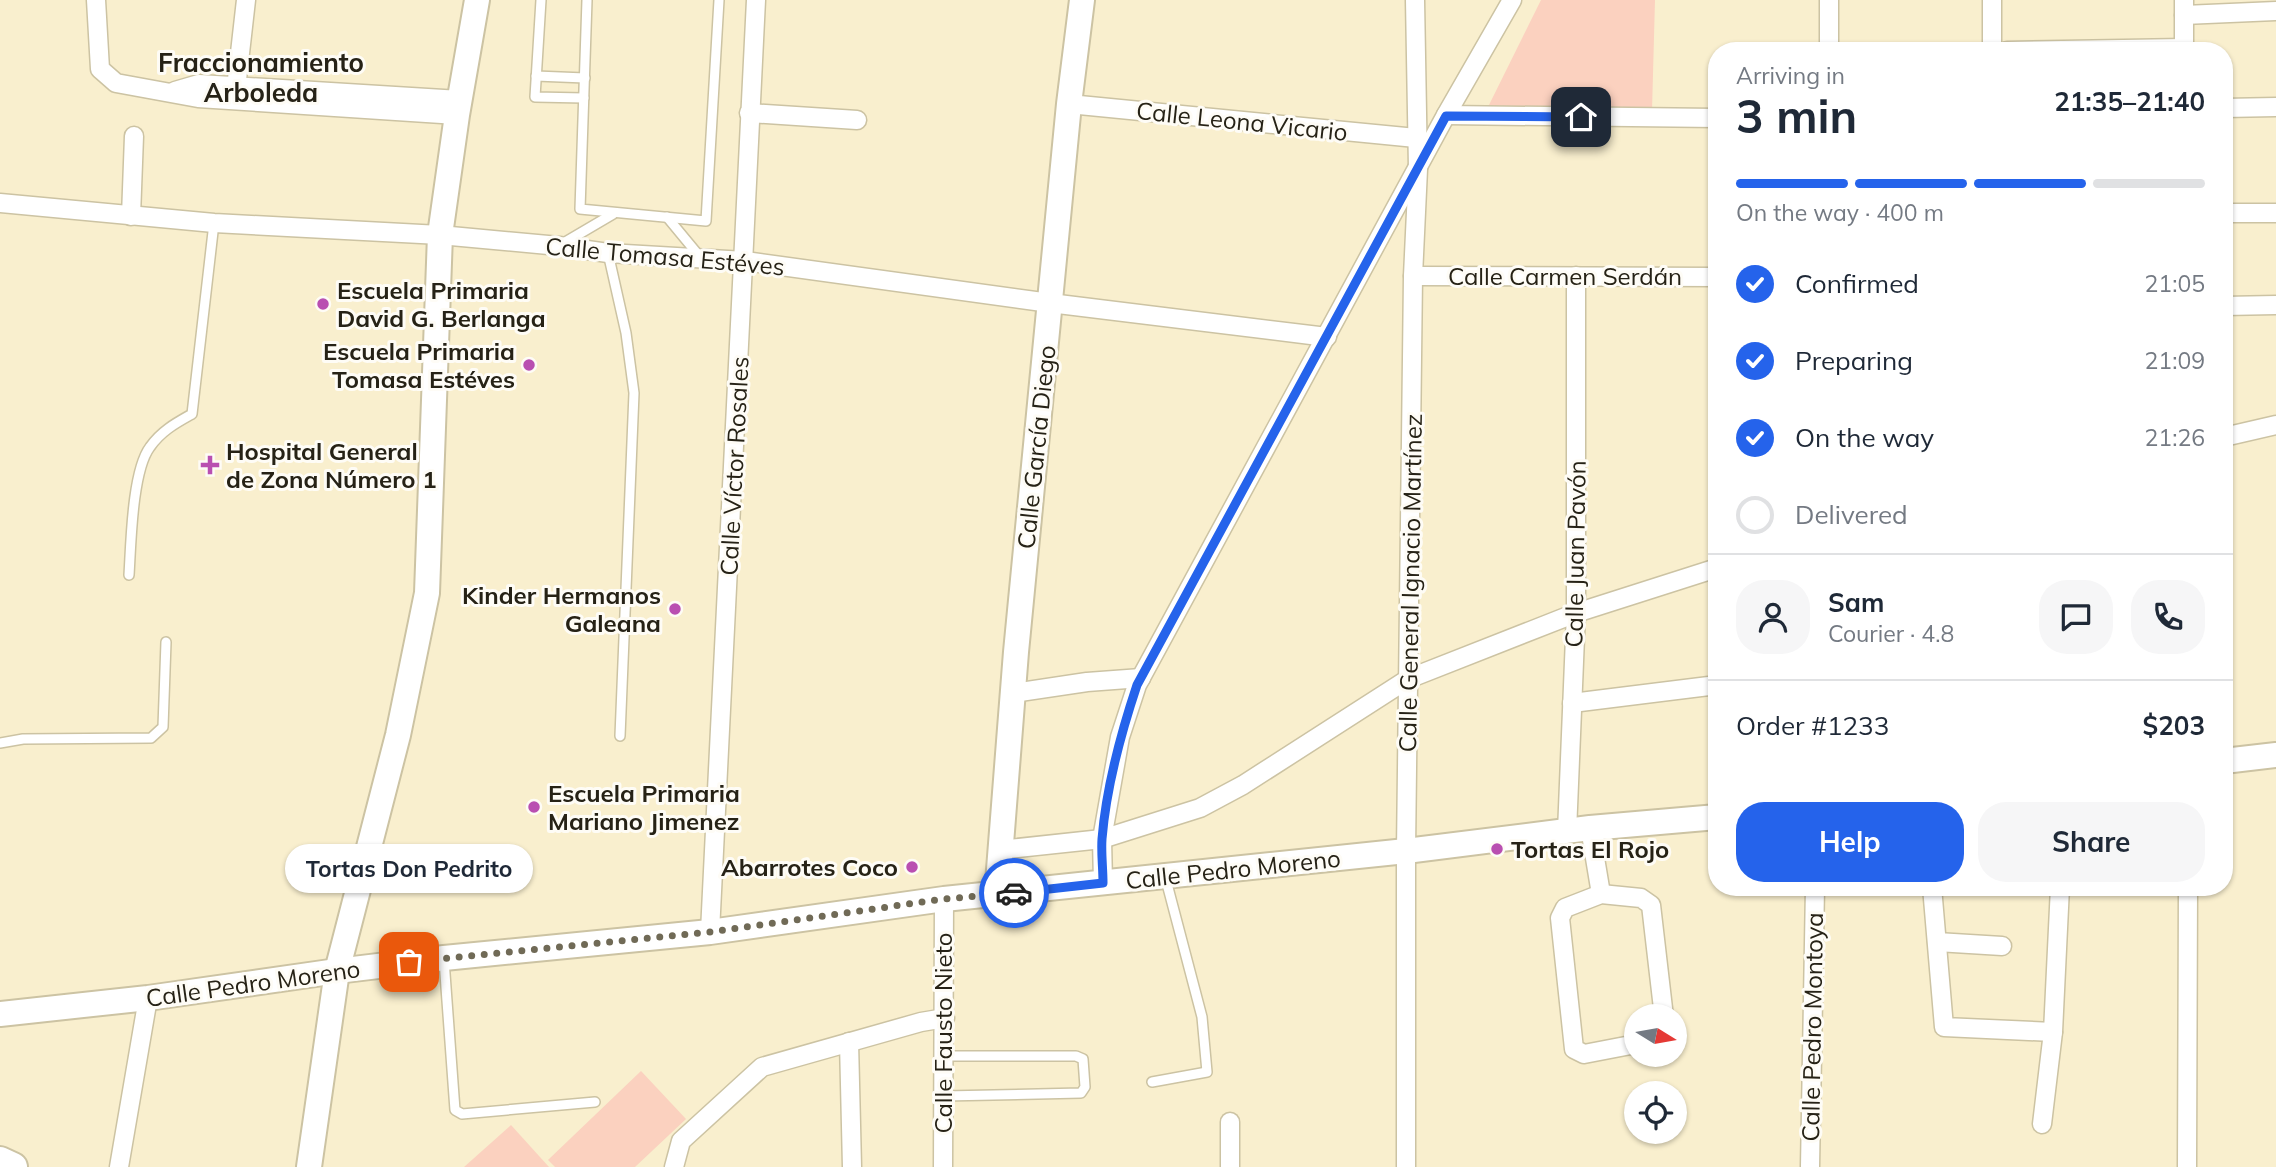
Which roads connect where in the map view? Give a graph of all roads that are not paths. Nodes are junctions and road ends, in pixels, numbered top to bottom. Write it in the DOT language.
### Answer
graph roads {
  1 [pos="96,0"];
  2 [pos="246,0"];
  3 [pos="477,0"];
  4 [pos="541,0"];
  5 [pos="587,0"];
  6 [pos="719,0"];
  7 [pos="756,0"];
  8 [pos="1082,0"];
  9 [pos="1415,0"];
  10 [pos="1512,0"];
  11 [pos="1829,0"];
  12 [pos="1992,0"];
  13 [pos="2184,7"];
  14 [pos="2276,11"];
  15 [pos="1829,42"];
  16 [pos="1992,42"];
  17 [pos="2185,42"];
  18 [pos="537,76"];
  19 [pos="584,78"];
  20 [pos="236,93"];
  21 [pos="584,98"];
  22 [pos="1069,104"];
  23 [pos="2276,107"];
  24 [pos="458,108"];
  25 [pos="2233,108"];
  26 [pos="749,113"];
  27 [pos="1446,116"];
  28 [pos="1708,118"];
  29 [pos="857,120"];
  30 [pos="134,136"];
  31 [pos="1416,138"];
  32 [pos="1418,169"];
  33 [pos="0,203"];
  34 [pos="618,212"];
  35 [pos="2233,213"];
  36 [pos="2276,213"];
  37 [pos="131,216"];
  38 [pos="667,217"];
  39 [pos="214,223"];
  40 [pos="440,235"];
  41 [pos="559,246"];
  42 [pos="608,253"];
  43 [pos="702,259"];
  44 [pos="745,261"];
  45 [pos="1413,276"];
  46 [pos="1576,276"];
  47 [pos="1708,277"];
  48 [pos="1050,303"];
  49 [pos="2276,305"];
  50 [pos="2233,306"];
  51 [pos="1327,337"];
  52 [pos="2276,425"];
  53 [pos="2233,435"];
  54 [pos="1708,571"];
  55 [pos="129,575"];
  56 [pos="1576,613"];
  57 [pos="166,642"];
  58 [pos="1141,678"];
  59 [pos="1408,679"];
  60 [pos="1708,686"];
  61 [pos="1013,693"];
  62 [pos="1572,703"];
  63 [pos="620,736"];
  64 [pos="0,743"];
  65 [pos="2276,755"];
  66 [pos="2233,760"];
  67 [pos="1708,818"];
  68 [pos="1579,830"];
  69 [pos="1102,839"];
  70 [pos="999,850"];
  71 [pos="1406,851"];
  72 [pos="1164,875"];
  73 [pos="1103,883"];
  74 [pos="1601,894"];
  75 [pos="997,895"];
  76 [pos="1815,896"];
  77 [pos="1933,896"];
  78 [pos="2060,896"];
  79 [pos="2188,896"];
  80 [pos="944,899"];
  81 [pos="710,932"];
  82 [pos="1937,942"];
  83 [pos="2002,946"];
  84 [pos="444,958"];
  85 [pos="337,971"];
  86 [pos="148,998"];
  87 [pos="1662,1004"];
  88 [pos="0,1014"];
  89 [pos="945,1018"];
  90 [pos="2053,1032"];
  91 [pos="849,1042"];
  92 [pos="1624,1046"];
  93 [pos="944,1056"];
  94 [pos="1152,1082"];
  95 [pos="944,1096"];
  96 [pos="595,1102"];
  97 [pos="1230,1122"];
  98 [pos="2042,1124"];
  99 [pos="0,1161"];
  100 [pos="13,1167"];
  101 [pos="119,1167"];
  102 [pos="309,1167"];
  103 [pos="674,1167"];
  104 [pos="852,1167"];
  105 [pos="943,1167"];
  106 [pos="1230,1167"];
  107 [pos="1406,1167"];
  108 [pos="1810,1167"];
  109 [pos="2187,1167"];
  1 -- 20 [label="street"];
  2 -- 20 [label="street"];
  3 -- 24 [label="street"];
  4 -- 18 [label="lane"];
  5 -- 19 [label="lane"];
  6 -- 38 [label="lane"];
  7 -- 26 [label="street, Calle Víctor Rosales"];
  8 -- 22 [label="street, Calle García Diego"];
  9 -- 31 [label="street, Calle General Ignacio Martínez"];
  10 -- 27 [label="street"];
  11 -- 15 [label="street"];
  12 -- 16 [label="street"];
  13 -- 14 [label="street"];
  13 -- 17 [label="street"];
  18 -- 19 [label="lane"];
  18 -- 21 [label="lane"];
  19 -- 21 [label="lane"];
  20 -- 24 [label="street"];
  21 -- 34 [label="lane"];
  22 -- 31 [label="street, Calle Leona Vicario"];
  22 -- 48 [label="street, Calle García Diego"];
  23 -- 25 [label="street"];
  24 -- 40 [label="street"];
  26 -- 29 [label="street"];
  26 -- 44 [label="street, Calle Víctor Rosales"];
  27 -- 28 [label="street"];
  27 -- 32 [label="street"];
  30 -- 37 [label="street"];
  31 -- 32 [label="street, Calle General Ignacio Martínez"];
  32 -- 45 [label="street, Calle General Ignacio Martínez"];
  32 -- 51 [label="street"];
  33 -- 37 [label="street, Calle Tomasa Estéves"];
  34 -- 38 [label="lane"];
  34 -- 41 [label="lane"];
  35 -- 36 [label="street"];
  37 -- 39 [label="street, Calle Tomasa Estéves"];
  38 -- 43 [label="lane"];
  39 -- 40 [label="street, Calle Tomasa Estéves"];
  39 -- 55 [label="lane"];
  40 -- 41 [label="street, Calle Tomasa Estéves"];
  40 -- 85 [label="street"];
  41 -- 42 [label="street, Calle Tomasa Estéves"];
  42 -- 43 [label="street, Calle Tomasa Estéves"];
  42 -- 63 [label="lane"];
  43 -- 44 [label="street, Calle Tomasa Estéves"];
  44 -- 48 [label="street, Calle Tomasa Estéves"];
  44 -- 81 [label="street, Calle Víctor Rosales"];
  45 -- 46 [label="street, Calle Carmen Serdán"];
  45 -- 59 [label="street, Calle General Ignacio Martínez"];
  46 -- 47 [label="street, Calle Carmen Serdán"];
  46 -- 56 [label="street, Calle Juan Pavón"];
  48 -- 51 [label="street, Calle Tomasa Estéves"];
  48 -- 61 [label="street, Calle García Diego"];
  49 -- 50 [label="street"];
  51 -- 58 [label="street"];
  52 -- 53 [label="street"];
  54 -- 56 [label="street"];
  56 -- 59 [label="street"];
  56 -- 62 [label="street, Calle Juan Pavón"];
  57 -- 64 [label="lane"];
  58 -- 61 [label="street"];
  58 -- 69 [label="street"];
  59 -- 69 [label="street"];
  59 -- 71 [label="street, Calle General Ignacio Martínez"];
  60 -- 62 [label="street"];
  61 -- 70 [label="street, Calle García Diego"];
  62 -- 68 [label="street, Calle Juan Pavón"];
  65 -- 66 [label="street"];
  67 -- 68 [label="street, Calle Pedro Moreno"];
  68 -- 71 [label="street, Calle Pedro Moreno"];
  68 -- 74 [label="street, Calle Juan Pavón"];
  69 -- 70 [label="street"];
  69 -- 73 [label="street"];
  70 -- 75 [label="street, Calle García Diego"];
  71 -- 72 [label="street, Calle Pedro Moreno"];
  71 -- 107 [label="street, Calle General Ignacio Martínez"];
  72 -- 73 [label="street, Calle Pedro Moreno"];
  72 -- 94 [label="lane"];
  73 -- 75 [label="street, Calle Pedro Moreno"];
  74 -- 87 [label="street"];
  74 -- 92 [label="street"];
  75 -- 80 [label="street, Calle Pedro Moreno"];
  76 -- 108 [label="street, Calle Pedro Montoya"];
  77 -- 82 [label="street"];
  78 -- 90 [label="street"];
  79 -- 109 [label="street"];
  80 -- 81 [label="street, Calle Pedro Moreno"];
  80 -- 89 [label="street, Calle Fausto Nieto"];
  81 -- 84 [label="street, Calle Pedro Moreno"];
  82 -- 83 [label="street"];
  82 -- 90 [label="street"];
  84 -- 85 [label="street, Calle Pedro Moreno"];
  84 -- 96 [label="lane"];
  85 -- 86 [label="street, Calle Pedro Moreno"];
  85 -- 102 [label="street"];
  86 -- 88 [label="street, Calle Pedro Moreno"];
  86 -- 101 [label="street"];
  89 -- 91 [label="street"];
  89 -- 93 [label="street, Calle Fausto Nieto"];
  90 -- 98 [label="street"];
  91 -- 103 [label="street"];
  91 -- 104 [label="street"];
  93 -- 95 [label="street, Calle Fausto Nieto"];
  93 -- 95 [label="lane"];
  95 -- 105 [label="street, Calle Fausto Nieto"];
  97 -- 106 [label="street"];
  99 -- 100 [label="main road"];
}
